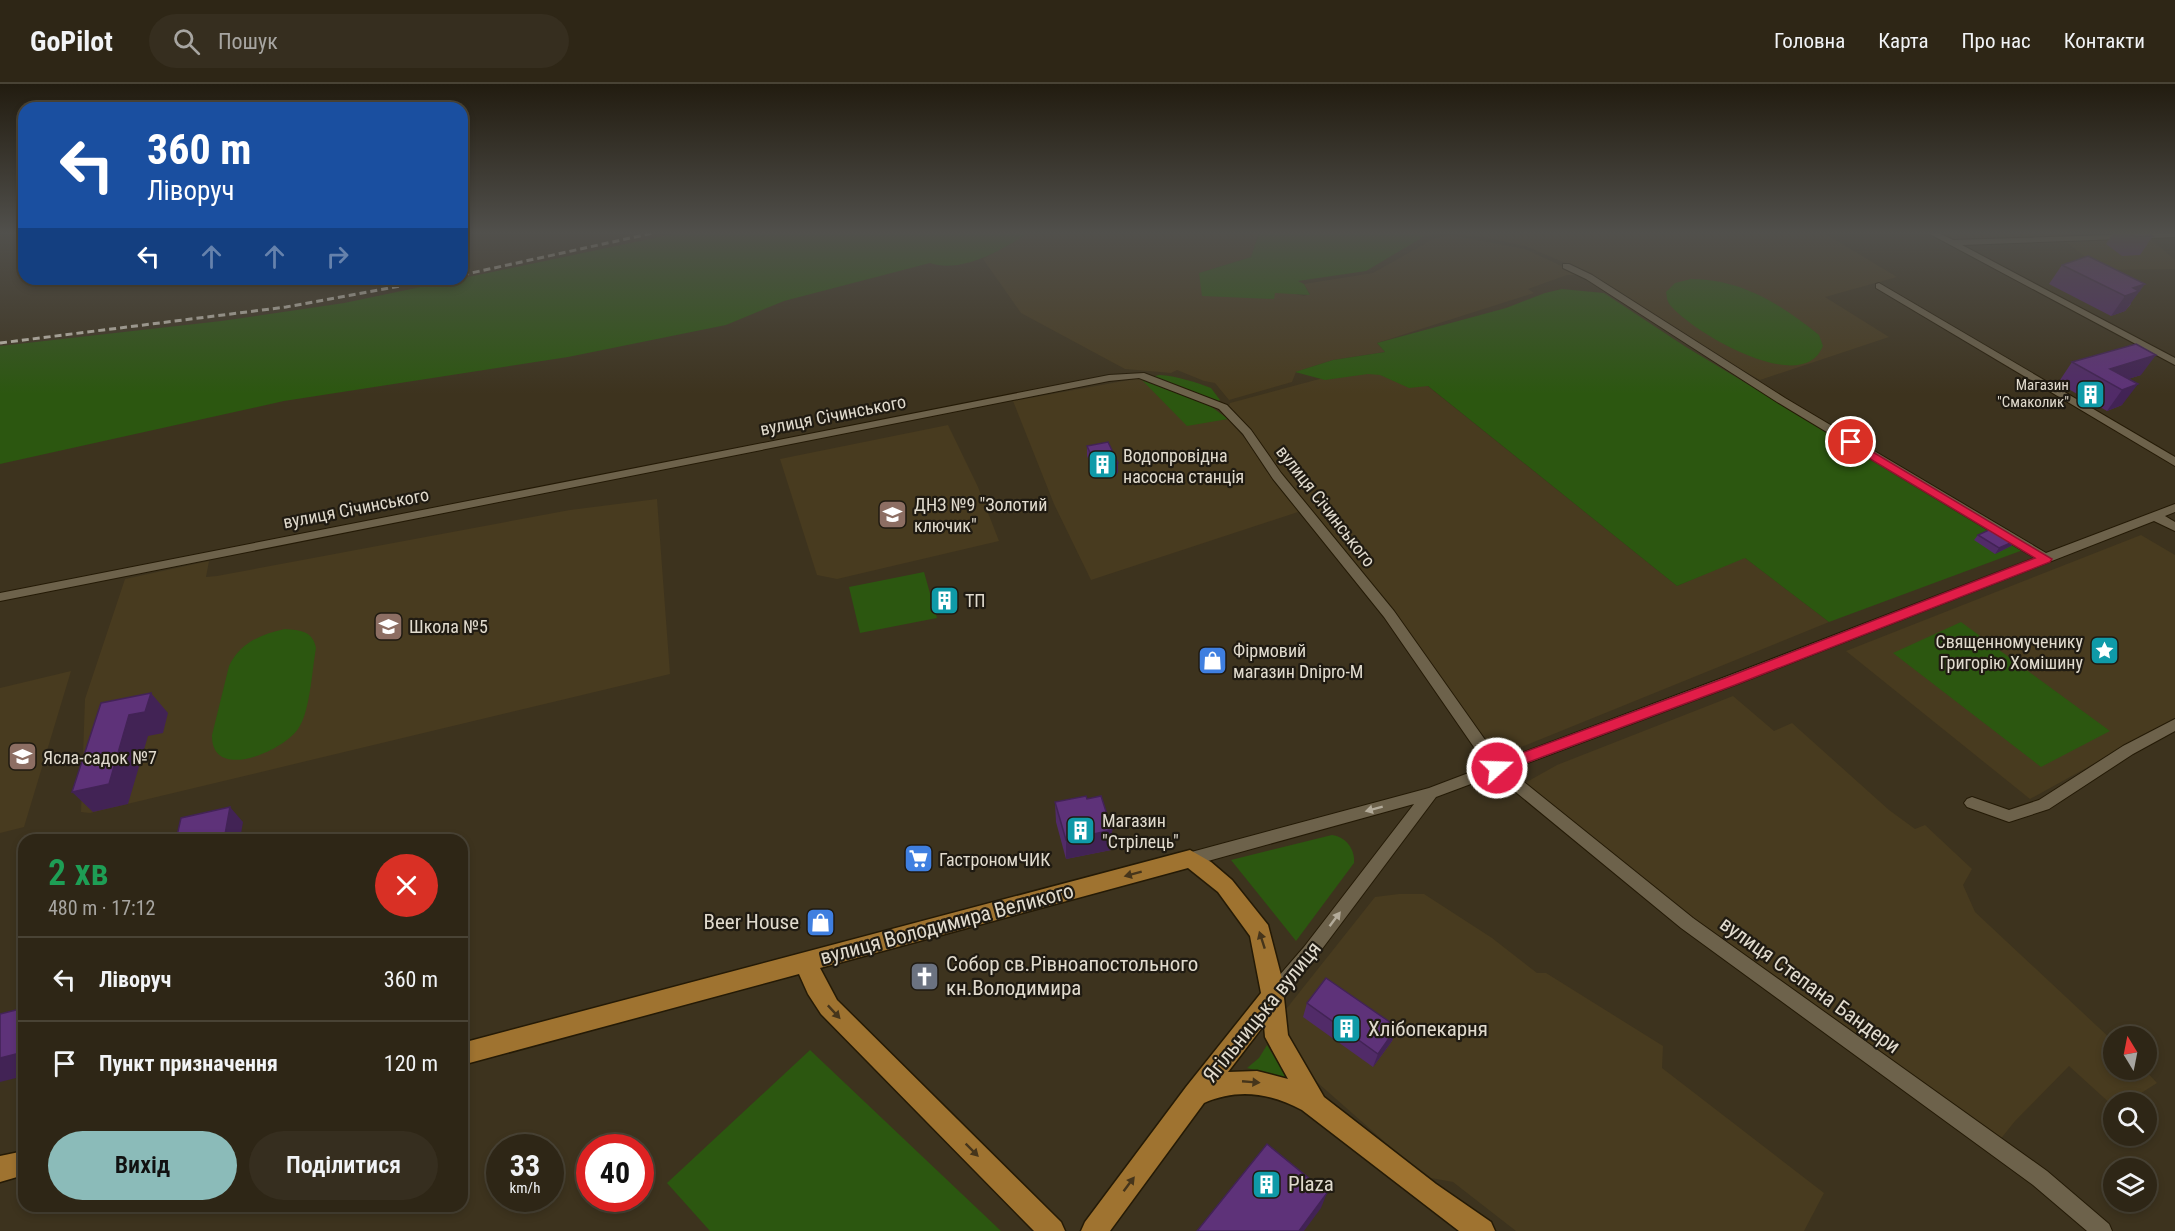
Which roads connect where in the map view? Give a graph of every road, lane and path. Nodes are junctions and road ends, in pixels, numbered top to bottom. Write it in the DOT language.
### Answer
graph roads {
  1 [pos="1601,287"];
  2 [pos="1880,287"];
  3 [pos="2033,287"];
  4 [pos="2175,362"];
  5 [pos="2175,462"];
  6 [pos="2175,508"];
  7 [pos="2155,516"];
  8 [pos="2175,527"];
  9 [pos="2046,559"];
  10 [pos="0,597"];
  11 [pos="2175,724"];
  12 [pos="1497,768"];
  13 [pos="1431,793"];
  14 [pos="1972,803"];
  15 [pos="1190,859"];
  16 [pos="806,962"];
  17 [pos="1272,997"];
  18 [pos="468,1052"];
  19 [pos="1195,1095"];
  20 [pos="1315,1104"];
  21 [pos="18,1164"];
  22 [pos="0,1168"];
  23 [pos="1053,1231"];
  24 [pos="1094,1231"];
  25 [pos="1482,1231"];
  26 [pos="2102,1231"];
  1 -- 9 [label="street"];
  2 -- 5 [label="street"];
  3 -- 4 [label="street"];
  6 -- 7 [label="street"];
  7 -- 8 [label="street"];
  7 -- 9 [label="street"];
  9 -- 12 [label="street"];
  10 -- 12 [label="street, вулиця Січинського"];
  11 -- 14 [label="street"];
  12 -- 13 [label="street"];
  12 -- 26 [label="street, вулиця Степана Бандери"];
  13 -- 15 [label="street, вулиця Володимира Великого, one-way"];
  17 -- 13 [label="street, Ягільницька вулиця, one-way"];
  15 -- 16 [label="main road, вулиця Володимира Великого, one-way"];
  17 -- 15 [label="main road, one-way"];
  16 -- 18 [label="main road, вулиця Володимира Великого"];
  16 -- 23 [label="main road, one-way"];
  17 -- 19 [label="main road, Ягільницька вулиця"];
  17 -- 20 [label="main road"];
  19 -- 20 [label="main road, one-way"];
  24 -- 19 [label="main road, Ягільницька вулиця, one-way"];
  20 -- 25 [label="main road"];
  21 -- 22 [label="main road"];
}
